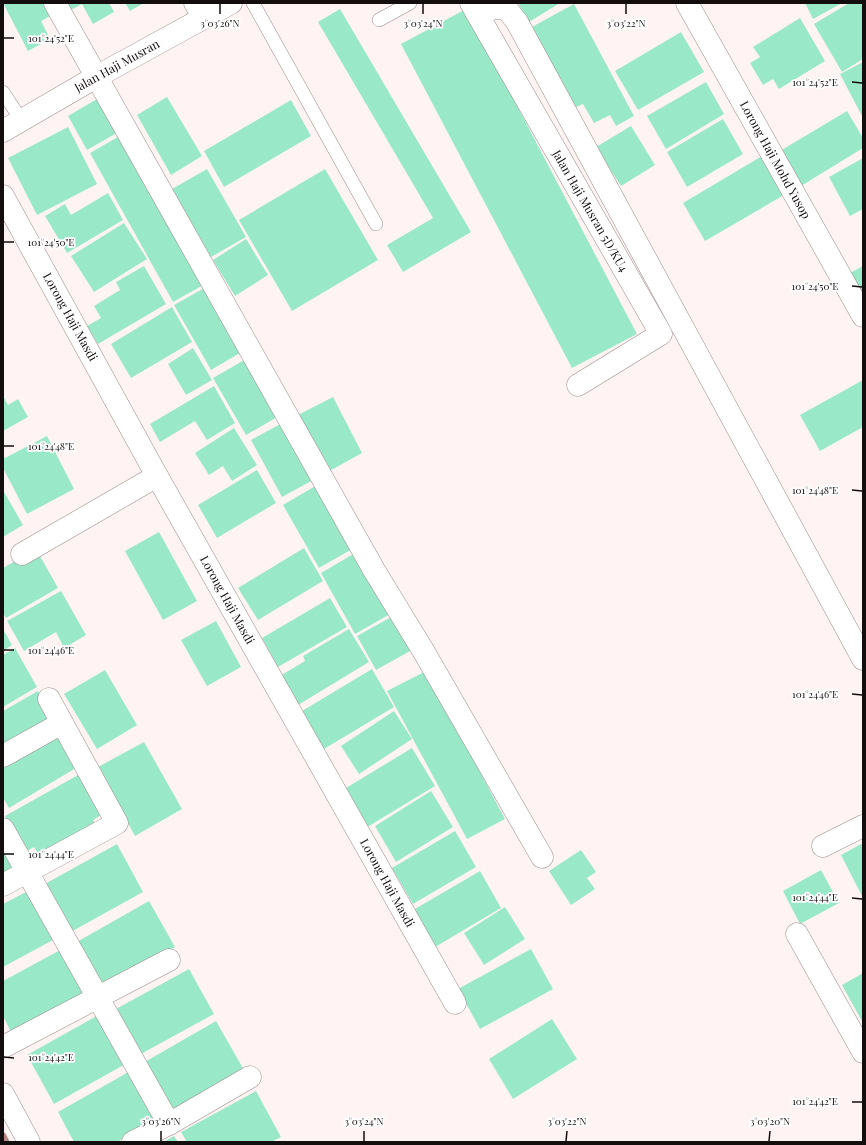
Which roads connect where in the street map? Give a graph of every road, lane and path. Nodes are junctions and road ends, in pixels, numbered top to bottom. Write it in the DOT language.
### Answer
graph roads {
  1 [pos="54,3"];
  2 [pos="231,3"];
  3 [pos="253,3"];
  4 [pos="410,3"];
  5 [pos="687,3"];
  6 [pos="474,8"];
  7 [pos="199,11"];
  8 [pos="379,20"];
  9 [pos="96,77"];
  10 [pos="3,92"];
  11 [pos="12,126"];
  12 [pos="3,196"];
  13 [pos="376,224"];
  14 [pos="863,316"];
  15 [pos="578,384"];
  16 [pos="157,476"];
  17 [pos="22,554"];
  18 [pos="863,659"];
  19 [pos="49,699"];
  20 [pos="62,723"];
  21 [pos="3,756"];
  22 [pos="863,826"];
  23 [pos="3,829"];
  24 [pos="823,846"];
  25 [pos="542,857"];
  26 [pos="28,872"];
  27 [pos="3,885"];
  28 [pos="797,934"];
  29 [pos="169,960"];
  30 [pos="98,998"];
  31 [pos="455,1003"];
  32 [pos="3,1047"];
  33 [pos="863,1052"];
  34 [pos="250,1077"];
  35 [pos="3,1094"];
  36 [pos="169,1124"];
  37 [pos="29,1142"];
  38 [pos="133,1142"];
  1 -- 9 [label="street"];
  2 -- 7 [label="street, Jalan Haji Musran"];
  3 -- 13 [label="lane"];
  4 -- 8 [label="lane"];
  5 -- 14 [label="street, Lorong Haji Mohd Yusop"];
  6 -- 15 [label="street, Jalan Haji Musran 5D/KU4"];
  6 -- 18 [label="street"];
  7 -- 9 [label="street, Jalan Haji Musran"];
  9 -- 11 [label="street, Jalan Haji Musran"];
  9 -- 25 [label="street"];
  10 -- 11 [label="lane"];
  12 -- 16 [label="street, Lorong Haji Masdi"];
  16 -- 17 [label="street"];
  16 -- 31 [label="street, Lorong Haji Masdi"];
  19 -- 20 [label="street"];
  20 -- 21 [label="street"];
  20 -- 26 [label="street"];
  22 -- 24 [label="street"];
  23 -- 26 [label="street"];
  26 -- 27 [label="street"];
  26 -- 30 [label="street"];
  28 -- 33 [label="street"];
  29 -- 30 [label="street"];
  30 -- 32 [label="street"];
  30 -- 36 [label="street"];
  34 -- 36 [label="street"];
  35 -- 37 [label="street"];
  36 -- 38 [label="street"];
}
